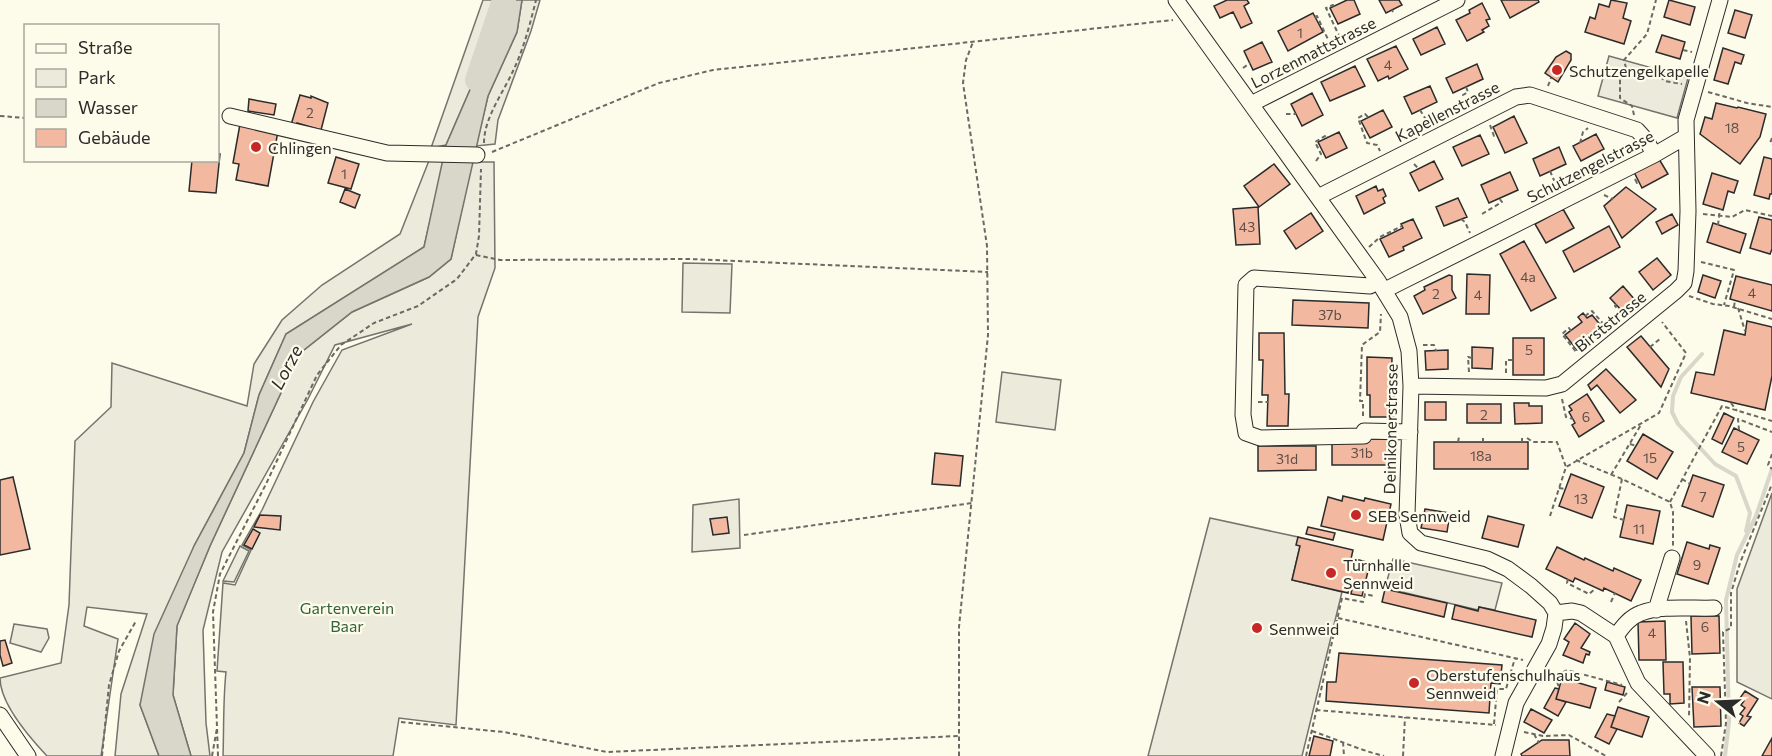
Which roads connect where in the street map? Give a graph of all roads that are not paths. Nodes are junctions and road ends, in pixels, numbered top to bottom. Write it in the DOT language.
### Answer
graph roads {
  1 [pos="1457,0"];
  2 [pos="1720,0"];
  3 [pos="1184,6"];
  4 [pos="1251,104"];
  5 [pos="230,116"];
  6 [pos="1685,137"];
  7 [pos="481,154"];
  8 [pos="1654,155"];
  9 [pos="1318,197"];
  10 [pos="1381,285"];
  11 [pos="1412,386"];
  12 [pos="1410,432"];
  13 [pos="1672,558"];
  14 [pos="1714,609"];
  15 [pos="1656,610"];
  16 [pos="1556,613"];
  17 [pos="1616,636"];
  18 [pos="0,715"];
  19 [pos="28,756"];
  20 [pos="1503,756"];
  21 [pos="1707,756"];
  1 -- 4 [label="street, Lorzenmattstrasse"];
  2 -- 6 [label="street"];
  3 -- 4 [label="street, Deinikonerstrasse"];
  4 -- 9 [label="street, Deinikonerstrasse"];
  5 -- 7 [label="street"];
  6 -- 8 [label="street, Schutzengelstrasse"];
  6 -- 11 [label="street, Birststrasse"];
  8 -- 9 [label="street, Kapellenstrasse"];
  8 -- 10 [label="street, Schutzengelstrasse"];
  9 -- 10 [label="street, Deinikonerstrasse"];
  10 -- 11 [label="street, Deinikonerstrasse"];
  10 -- 12 [label="street, Schutzengelstrasse"];
  11 -- 12 [label="street, Deinikonerstrasse"];
  12 -- 16 [label="street, Deinikonerstrasse"];
  13 -- 15 [label="street"];
  14 -- 15 [label="street"];
  15 -- 17 [label="street"];
  16 -- 17 [label="street"];
  16 -- 20 [label="street"];
  17 -- 21 [label="street"];
  18 -- 19 [label="street"];
}
